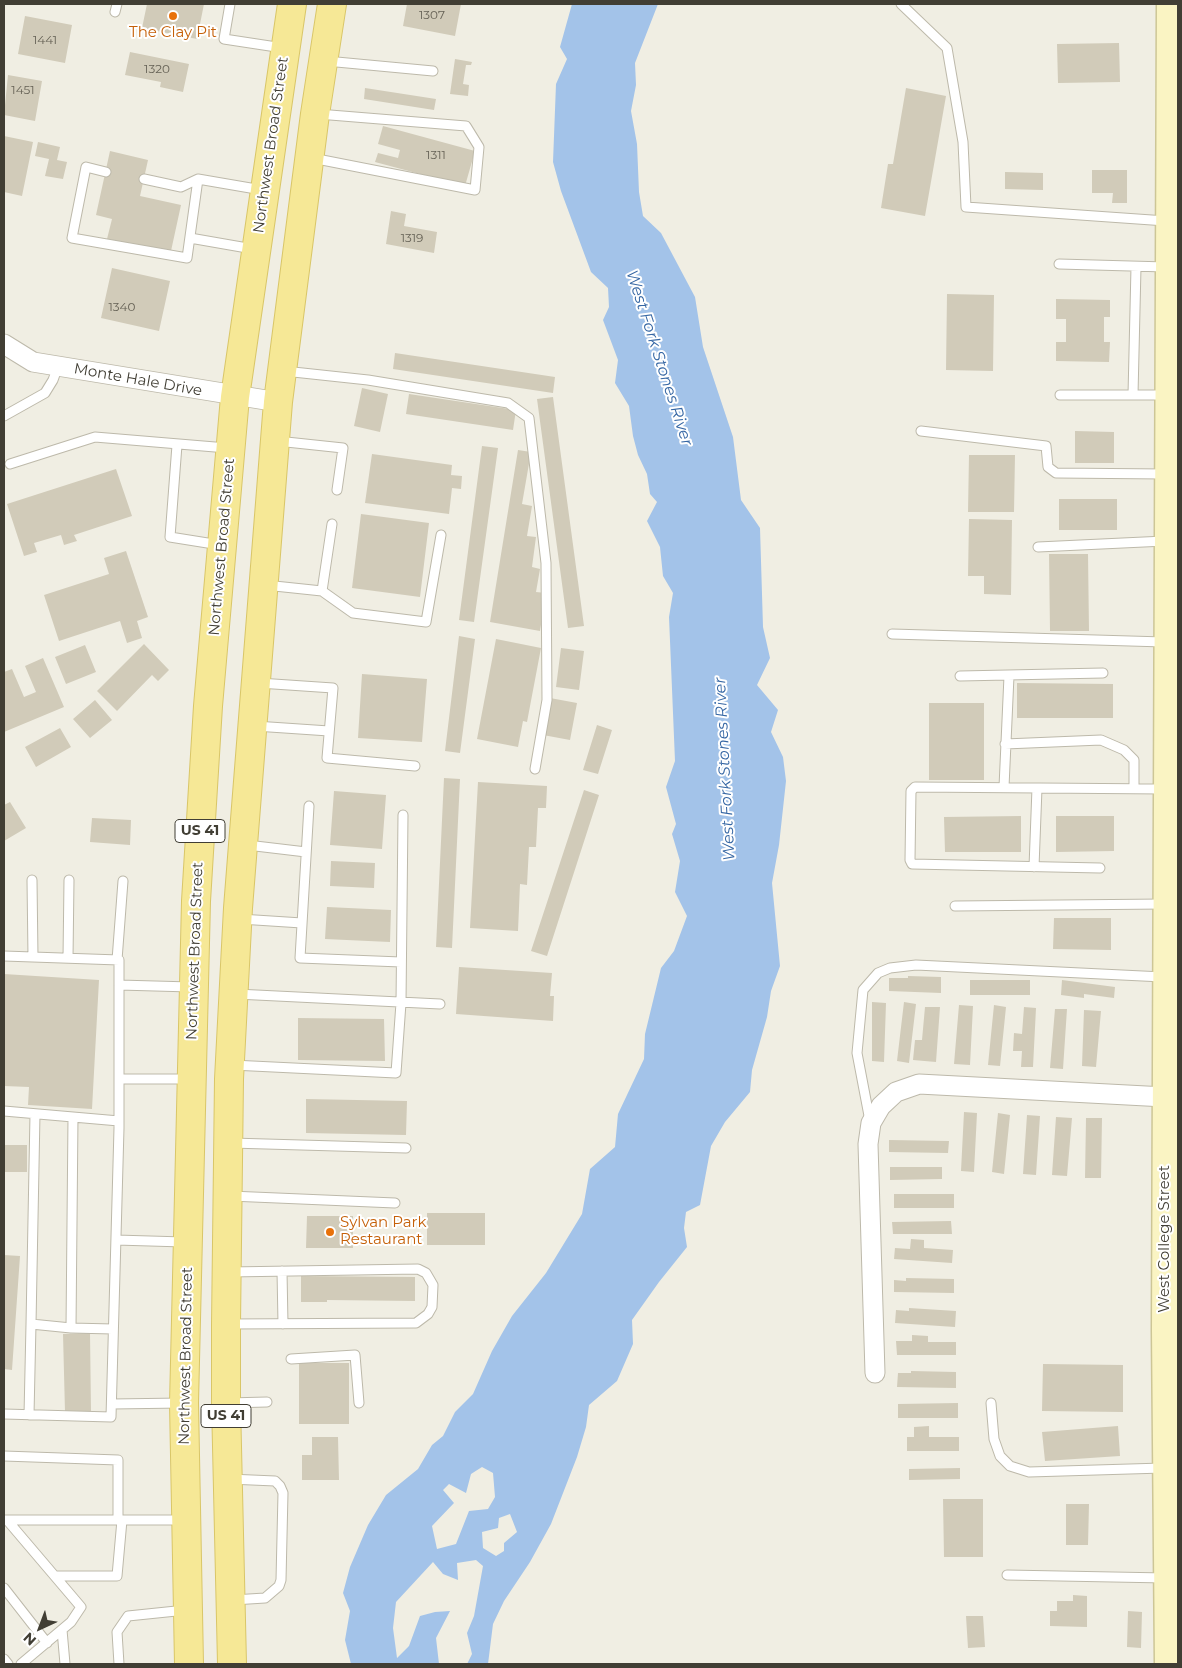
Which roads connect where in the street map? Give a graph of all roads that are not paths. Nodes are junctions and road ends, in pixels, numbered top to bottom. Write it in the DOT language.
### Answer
graph roads {
  1 [pos="230,4"];
  2 [pos="292,4"];
  3 [pos="332,4"];
  4 [pos="901,4"];
  5 [pos="1170,4"];
  6 [pos="285,48"];
  7 [pos="324,61"];
  8 [pos="433,71"];
  9 [pos="315,114"];
  10 [pos="309,158"];
  11 [pos="106,172"];
  12 [pos="198,179"];
  13 [pos="144,180"];
  14 [pos="264,191"];
  15 [pos="1169,221"];
  16 [pos="190,238"];
  17 [pos="256,250"];
  18 [pos="1059,264"];
  19 [pos="1169,266"];
  20 [pos="1136,268"];
  21 [pos="4,344"];
  22 [pos="58,366"];
  23 [pos="281,371"];
  24 [pos="1060,395"];
  25 [pos="1133,395"];
  26 [pos="1168,395"];
  27 [pos="235,397"];
  28 [pos="278,402"];
  29 [pos="4,416"];
  30 [pos="921,431"];
  31 [pos="275,441"];
  32 [pos="177,445"];
  33 [pos="230,448"];
  34 [pos="10,464"];
  35 [pos="1168,474"];
  36 [pos="337,490"];
  37 [pos="332,524"];
  38 [pos="441,535"];
  39 [pos="1168,541"];
  40 [pos="222,545"];
  41 [pos="1038,547"];
  42 [pos="219,581"];
  43 [pos="262,585"];
  44 [pos="322,591"];
  45 [pos="1173,616"];
  46 [pos="892,634"];
  47 [pos="1167,642"];
  48 [pos="1103,673"];
  49 [pos="960,676"];
  50 [pos="1008,676"];
  51 [pos="253,705"];
  52 [pos="208,706"];
  53 [pos="1173,728"];
  54 [pos="329,731"];
  55 [pos="1005,744"];
  56 [pos="415,766"];
  57 [pos="535,769"];
  58 [pos="1004,787"];
  59 [pos="1037,788"];
  60 [pos="1134,788"];
  61 [pos="1167,789"];
  62 [pos="308,806"];
  63 [pos="403,816"];
  64 [pos="242,844"];
  65 [pos="306,852"];
  66 [pos="1034,867"];
  67 [pos="1100,868"];
  68 [pos="32,880"];
  69 [pos="69,880"];
  70 [pos="122,880"];
  71 [pos="1166,904"];
  72 [pos="955,906"];
  73 [pos="237,918"];
  74 [pos="302,923"];
  75 [pos="4,956"];
  76 [pos="33,957"];
  77 [pos="68,958"];
  78 [pos="118,960"];
  79 [pos="401,962"];
  80 [pos="1172,977"];
  81 [pos="119,985"];
  82 [pos="193,988"];
  83 [pos="233,994"];
  84 [pos="440,1004"];
  85 [pos="401,1008"];
  86 [pos="1172,1047"];
  87 [pos="229,1072"];
  88 [pos="119,1079"];
  89 [pos="190,1079"];
  90 [pos="1165,1097"];
  91 [pos="4,1112"];
  92 [pos="35,1114"];
  93 [pos="74,1117"];
  94 [pos="119,1121"];
  95 [pos="871,1123"];
  96 [pos="228,1143"];
  97 [pos="406,1148"];
  98 [pos="227,1196"];
  99 [pos="395,1203"];
  100 [pos="116,1240"];
  101 [pos="187,1242"];
  102 [pos="282,1271"];
  103 [pos="227,1272"];
  104 [pos="31,1324"];
  105 [pos="226,1324"];
  106 [pos="283,1324"];
  107 [pos="71,1328"];
  108 [pos="114,1329"];
  109 [pos="291,1359"];
  110 [pos="875,1373"];
  111 [pos="267,1402"];
  112 [pos="184,1403"];
  113 [pos="226,1403"];
  114 [pos="359,1403"];
  115 [pos="991,1403"];
  116 [pos="112,1404"];
  117 [pos="4,1414"];
  118 [pos="29,1415"];
  119 [pos="4,1456"];
  120 [pos="228,1478"];
  121 [pos="1170,1479"];
  122 [pos="6,1520"];
  123 [pos="120,1520"];
  124 [pos="186,1520"];
  125 [pos="1007,1575"];
  126 [pos="55,1576"];
  127 [pos="1173,1579"];
  128 [pos="4,1588"];
  129 [pos="230,1600"];
  130 [pos="188,1610"];
  131 [pos="62,1630"];
  132 [pos="47,1643"];
  133 [pos="4,1659"];
  134 [pos="8,1664"];
  135 [pos="22,1664"];
  136 [pos="65,1664"];
  137 [pos="119,1664"];
  138 [pos="189,1664"];
  139 [pos="232,1664"];
  140 [pos="1168,1664"];
  1 -- 6 [label="lane"];
  2 -- 6 [label="main road, Northwest Broad Street / US 41"];
  3 -- 7 [label="main road, US 41"];
  4 -- 15 [label="lane"];
  5 -- 15 [label="street, West College Street"];
  6 -- 14 [label="main road, Northwest Broad Street / US 41"];
  7 -- 8 [label="lane"];
  7 -- 9 [label="main road, US 41"];
  9 -- 10 [label="main road, US 41"];
  9 -- 10 [label="lane"];
  10 -- 23 [label="main road, US 41"];
  11 -- 16 [label="lane"];
  12 -- 13 [label="lane"];
  12 -- 14 [label="lane"];
  12 -- 16 [label="lane"];
  14 -- 17 [label="main road, Northwest Broad Street / US 41"];
  15 -- 19 [label="street, West College Street"];
  16 -- 17 [label="lane"];
  17 -- 27 [label="main road, Northwest Broad Street / US 41"];
  18 -- 20 [label="lane"];
  19 -- 20 [label="lane"];
  19 -- 26 [label="street, West College Street"];
  20 -- 25 [label="lane"];
  21 -- 22 [label="street, Monte Hale Drive"];
  22 -- 27 [label="street, Monte Hale Drive"];
  22 -- 29 [label="lane"];
  23 -- 28 [label="main road, US 41"];
  23 -- 57 [label="lane"];
  24 -- 25 [label="lane"];
  25 -- 26 [label="lane"];
  26 -- 35 [label="street, West College Street"];
  27 -- 28 [label="street, Monte Hale Drive"];
  27 -- 33 [label="main road, Northwest Broad Street / US 41"];
  28 -- 31 [label="main road, US 41"];
  30 -- 35 [label="lane"];
  31 -- 36 [label="lane"];
  31 -- 43 [label="main road, US 41"];
  32 -- 33 [label="lane"];
  32 -- 34 [label="lane"];
  32 -- 40 [label="lane"];
  33 -- 40 [label="main road, Northwest Broad Street / US 41"];
  35 -- 39 [label="street, West College Street"];
  37 -- 44 [label="lane"];
  38 -- 44 [label="lane"];
  39 -- 41 [label="lane"];
  39 -- 45 [label="street, West College Street"];
  40 -- 42 [label="main road, Northwest Broad Street / US 41"];
  42 -- 43 [label="main road"];
  42 -- 52 [label="main road, Northwest Broad Street / US 41"];
  43 -- 44 [label="lane"];
  43 -- 51 [label="main road, US 41"];
  45 -- 47 [label="street, West College Street"];
  46 -- 47 [label="lane"];
  47 -- 53 [label="street, West College Street"];
  48 -- 50 [label="lane"];
  49 -- 50 [label="lane"];
  50 -- 55 [label="lane"];
  51 -- 52 [label="main road"];
  51 -- 54 [label="lane"];
  51 -- 54 [label="lane"];
  51 -- 64 [label="main road, US 41"];
  52 -- 82 [label="main road, Northwest Broad Street / US 41"];
  53 -- 61 [label="street, West College Street"];
  54 -- 56 [label="lane"];
  55 -- 58 [label="lane"];
  55 -- 60 [label="lane"];
  58 -- 59 [label="lane"];
  58 -- 66 [label="lane"];
  59 -- 60 [label="lane"];
  59 -- 66 [label="lane"];
  60 -- 61 [label="lane"];
  61 -- 71 [label="street, West College Street"];
  62 -- 65 [label="lane"];
  63 -- 79 [label="lane"];
  64 -- 65 [label="lane"];
  64 -- 73 [label="main road, US 41"];
  65 -- 74 [label="lane"];
  66 -- 67 [label="lane"];
  68 -- 76 [label="lane"];
  69 -- 77 [label="lane"];
  70 -- 78 [label="lane"];
  71 -- 72 [label="lane"];
  71 -- 80 [label="street, West College Street"];
  73 -- 74 [label="lane"];
  73 -- 83 [label="main road, US 41"];
  74 -- 79 [label="lane"];
  75 -- 76 [label="lane"];
  76 -- 77 [label="lane"];
  77 -- 78 [label="lane"];
  78 -- 81 [label="lane"];
  79 -- 85 [label="lane"];
  80 -- 86 [label="street, West College Street"];
  80 -- 95 [label="lane"];
  81 -- 82 [label="lane"];
  81 -- 88 [label="lane"];
  82 -- 89 [label="main road, Northwest Broad Street / US 41"];
  83 -- 85 [label="lane"];
  83 -- 87 [label="main road, US 41"];
  84 -- 85 [label="lane"];
  85 -- 87 [label="lane"];
  86 -- 90 [label="street, West College Street"];
  87 -- 89 [label="main road"];
  87 -- 96 [label="main road, US 41"];
  88 -- 89 [label="lane"];
  88 -- 94 [label="lane"];
  89 -- 101 [label="main road, Northwest Broad Street / US 41"];
  90 -- 95 [label="street"];
  90 -- 121 [label="street, West College Street"];
  91 -- 92 [label="lane"];
  92 -- 93 [label="lane"];
  92 -- 104 [label="lane"];
  93 -- 94 [label="lane"];
  93 -- 107 [label="lane"];
  94 -- 100 [label="lane"];
  95 -- 110 [label="street"];
  96 -- 97 [label="lane"];
  96 -- 98 [label="main road, US 41"];
  98 -- 99 [label="lane"];
  98 -- 103 [label="main road, US 41"];
  100 -- 101 [label="lane"];
  100 -- 108 [label="lane"];
  101 -- 112 [label="main road, Northwest Broad Street / US 41"];
  102 -- 103 [label="lane"];
  102 -- 106 [label="lane"];
  102 -- 106 [label="lane"];
  103 -- 105 [label="main road, US 41"];
  104 -- 107 [label="lane"];
  104 -- 118 [label="lane"];
  105 -- 106 [label="lane"];
  105 -- 113 [label="main road, US 41"];
  107 -- 108 [label="lane"];
  108 -- 116 [label="lane"];
  109 -- 114 [label="lane"];
  111 -- 113 [label="lane"];
  112 -- 113 [label="main road"];
  112 -- 116 [label="lane"];
  112 -- 124 [label="main road, Northwest Broad Street / US 41"];
  113 -- 120 [label="main road, US 41"];
  115 -- 121 [label="lane"];
  116 -- 118 [label="lane"];
  117 -- 118 [label="lane"];
  119 -- 123 [label="lane"];
  120 -- 129 [label="main road, US 41"];
  120 -- 129 [label="lane"];
  121 -- 127 [label="street, West College Street"];
  122 -- 123 [label="lane"];
  122 -- 126 [label="lane"];
  123 -- 124 [label="lane"];
  123 -- 126 [label="lane"];
  124 -- 130 [label="main road, Northwest Broad Street / US 41"];
  125 -- 127 [label="lane"];
  126 -- 131 [label="lane"];
  127 -- 140 [label="street, West College Street"];
  128 -- 132 [label="lane"];
  129 -- 139 [label="main road, US 41"];
  130 -- 137 [label="lane"];
  130 -- 138 [label="main road, Northwest Broad Street / US 41"];
  131 -- 132 [label="lane"];
  131 -- 136 [label="lane"];
  132 -- 135 [label="lane"];
  133 -- 134 [label="lane"];
}
